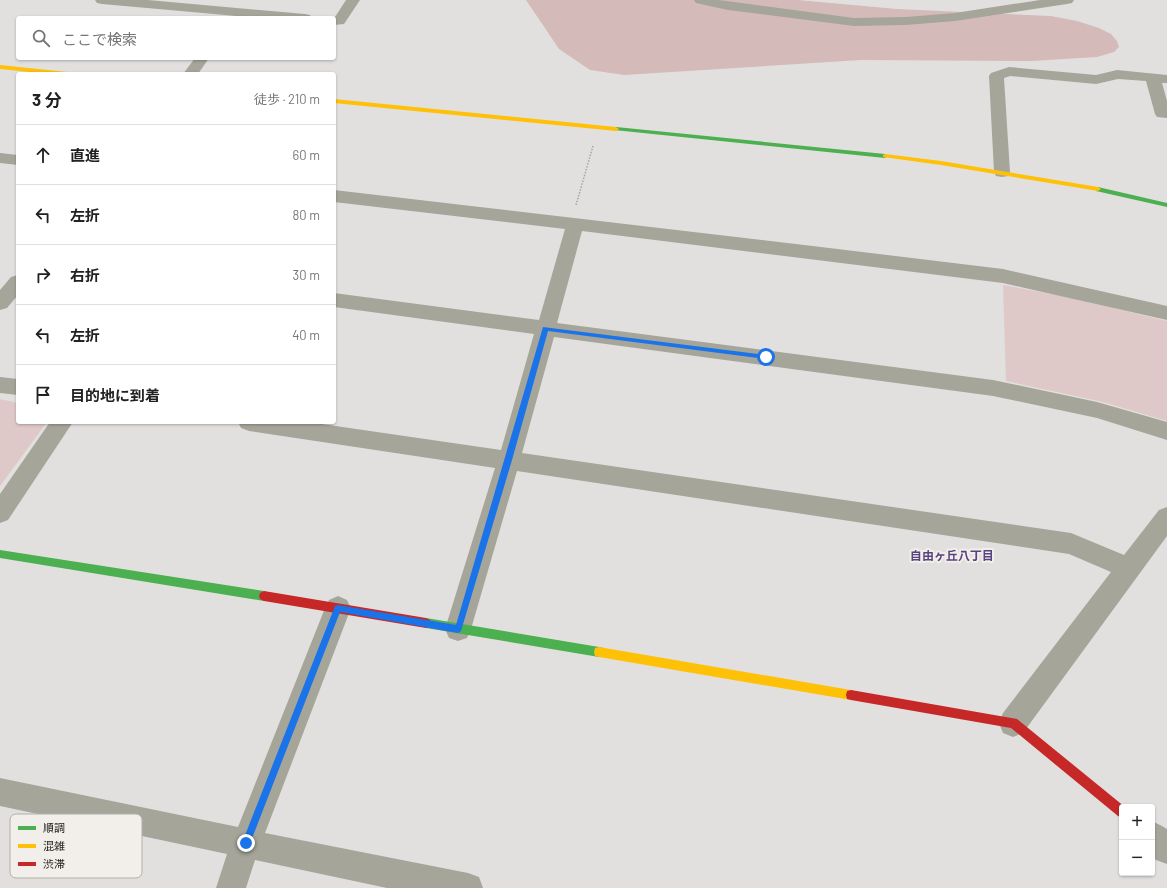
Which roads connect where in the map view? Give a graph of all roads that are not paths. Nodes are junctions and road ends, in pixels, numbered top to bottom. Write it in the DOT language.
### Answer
graph roads {
  1 [pos="102,0"];
  2 [pos="248,0"];
  3 [pos="353,0"];
  4 [pos="701,0"];
  5 [pos="1067,0"];
  6 [pos="236,15"];
  7 [pos="259,16"];
  8 [pos="336,21"];
  9 [pos="200,60"];
  10 [pos="0,67"];
  11 [pos="48,72"];
  12 [pos="192,72"];
  13 [pos="1160,78"];
  14 [pos="336,100"];
  15 [pos="1163,114"];
  16 [pos="0,158"];
  17 [pos="16,160"];
  18 [pos="1002,172"];
  19 [pos="336,196"];
  20 [pos="1167,205"];
  21 [pos="573,225"];
  22 [pos="16,284"];
  23 [pos="336,300"];
  24 [pos="0,303"];
  25 [pos="1167,313"];
  26 [pos="545,329"];
  27 [pos="0,384"];
  28 [pos="16,387"];
  29 [pos="61,424"];
  30 [pos="263,424"];
  31 [pos="1167,431"];
  32 [pos="509,460"];
  33 [pos="0,513"];
  34 [pos="1167,517"];
  35 [pos="0,554"];
  36 [pos="1128,568"];
  37 [pos="338,608"];
  38 [pos="458,629"];
  39 [pos="1014,723"];
  40 [pos="0,792"];
  41 [pos="1119,810"];
  42 [pos="106,814"];
  43 [pos="142,821"];
  44 [pos="1155,839"];
  45 [pos="246,843"];
  46 [pos="1167,849"];
  47 [pos="231,888"];
  48 [pos="468,888"];
  1 -- 6 [label="street"];
  2 -- 6 [label="street"];
  3 -- 8 [label="street"];
  4 -- 5 [label="street"];
  6 -- 7 [label="street"];
  9 -- 12 [label="street"];
  10 -- 11 [label="street"];
  13 -- 15 [label="street"];
  13 -- 18 [label="street"];
  14 -- 18 [label="street"];
  16 -- 17 [label="street"];
  18 -- 20 [label="street"];
  19 -- 21 [label="street"];
  21 -- 25 [label="street"];
  21 -- 26 [label="street"];
  22 -- 24 [label="street"];
  23 -- 26 [label="street"];
  26 -- 31 [label="street"];
  26 -- 32 [label="street"];
  27 -- 28 [label="street"];
  29 -- 33 [label="street"];
  30 -- 32 [label="street"];
  32 -- 36 [label="street"];
  32 -- 38 [label="street"];
  34 -- 36 [label="street"];
  35 -- 37 [label="street"];
  36 -- 39 [label="street"];
  37 -- 38 [label="street"];
  37 -- 45 [label="street"];
  38 -- 39 [label="street"];
  39 -- 41 [label="street"];
  40 -- 42 [label="street"];
  43 -- 45 [label="street"];
  44 -- 46 [label="street"];
  45 -- 47 [label="street"];
  45 -- 48 [label="street"];
}
